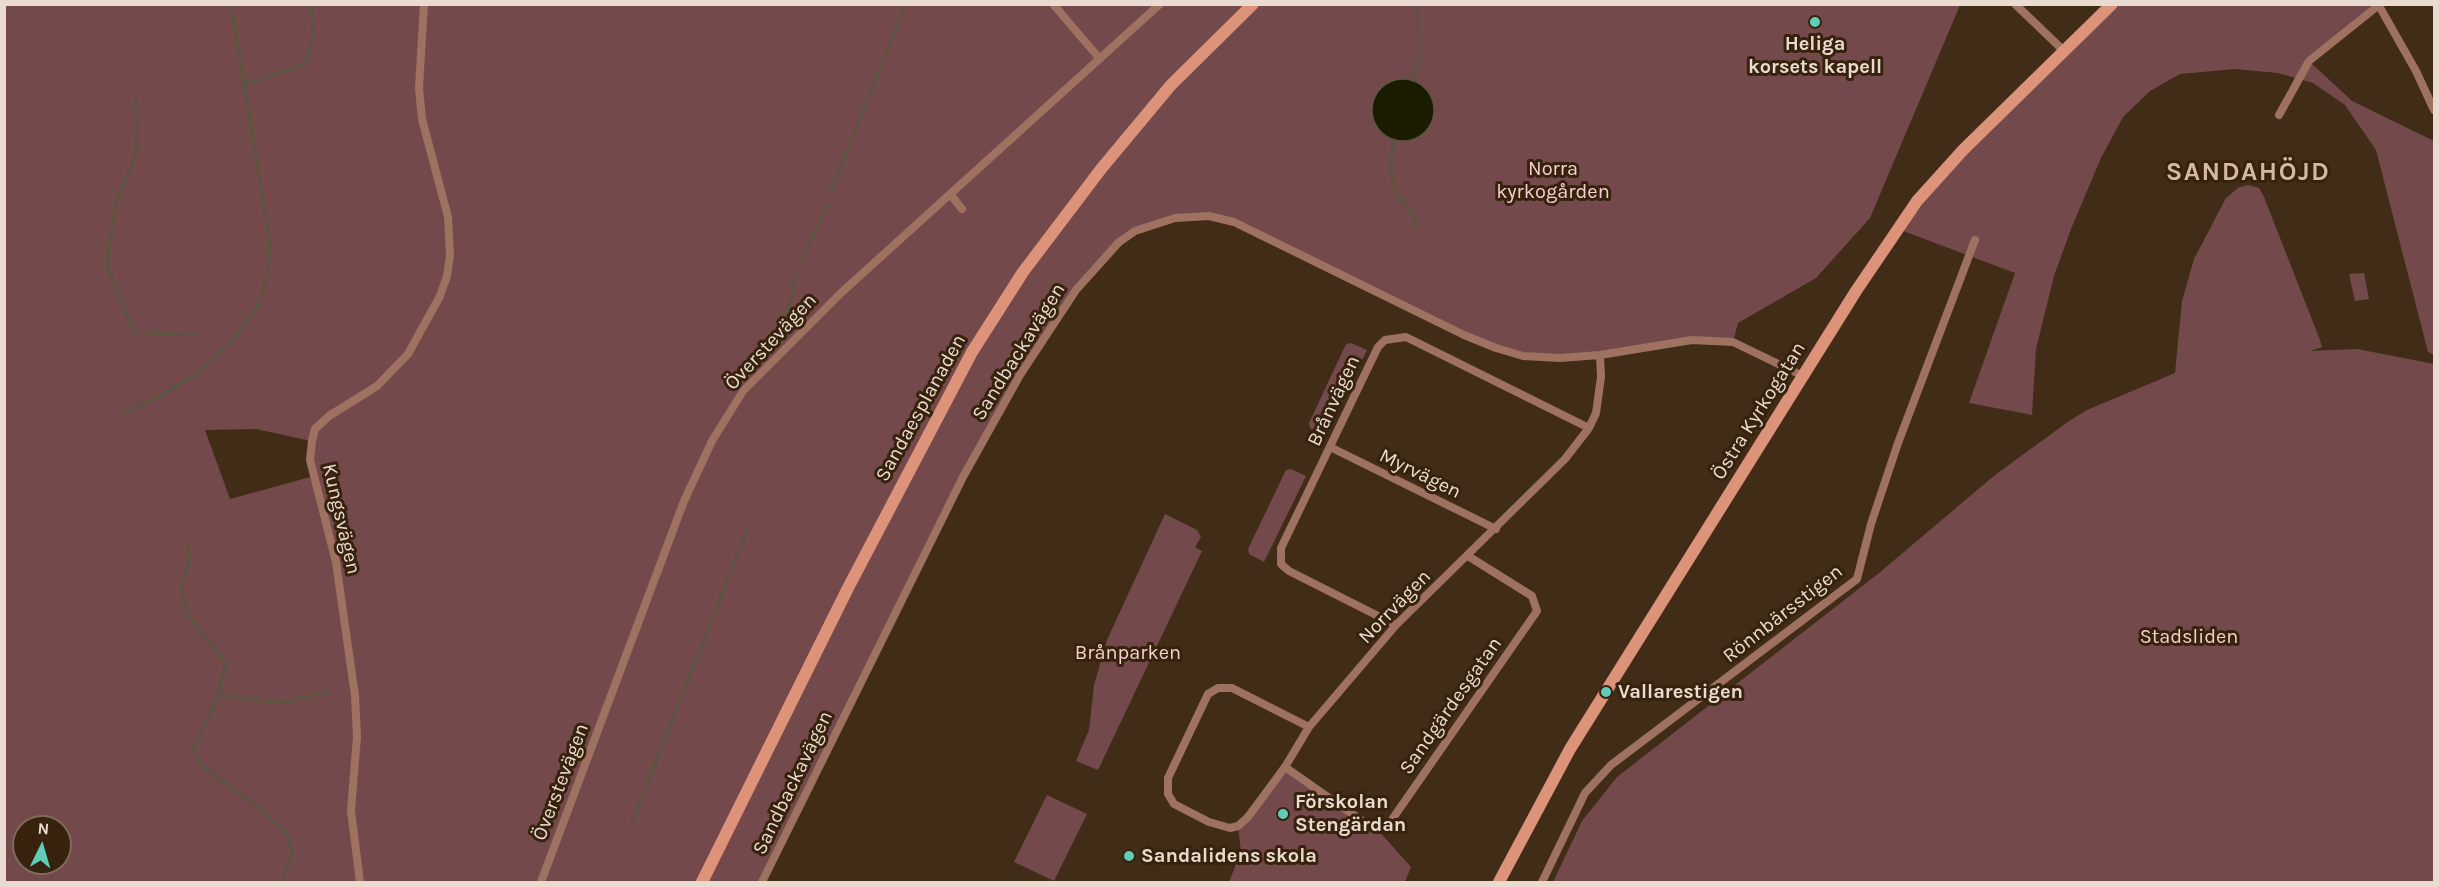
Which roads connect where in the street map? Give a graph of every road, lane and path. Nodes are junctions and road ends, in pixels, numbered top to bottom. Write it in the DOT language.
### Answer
graph roads {
  1 [pos="424,4"];
  2 [pos="1053,4"];
  3 [pos="1160,4"];
  4 [pos="1253,4"];
  5 [pos="2015,4"];
  6 [pos="2112,4"];
  7 [pos="2379,5"];
  8 [pos="2064,51"];
  9 [pos="1100,60"];
  10 [pos="2434,110"];
  11 [pos="2278,115"];
  12 [pos="951,195"];
  13 [pos="962,209"];
  14 [pos="1975,240"];
  15 [pos="1600,355"];
  16 [pos="1803,376"];
  17 [pos="1588,428"];
  18 [pos="1330,447"];
  19 [pos="1496,529"];
  20 [pos="1468,556"];
  21 [pos="1396,625"];
  22 [pos="1309,727"];
  23 [pos="1285,767"];
  24 [pos="360,882"];
  25 [pos="541,882"];
  26 [pos="702,882"];
  27 [pos="762,882"];
  28 [pos="1499,882"];
  29 [pos="1542,882"];
  1 -- 24 [label="street, Kungsvägen"];
  2 -- 9 [label="street"];
  3 -- 9 [label="street, Överstevägen"];
  4 -- 26 [label="street, Sandaesplanaden"];
  5 -- 8 [label="street"];
  6 -- 8 [label="street, Östra Kyrkogatan"];
  7 -- 10 [label="street"];
  7 -- 11 [label="street"];
  8 -- 16 [label="street, Östra Kyrkogatan"];
  9 -- 12 [label="street, Överstevägen"];
  12 -- 13 [label="street"];
  12 -- 25 [label="street, Överstevägen"];
  14 -- 29 [label="street, Rönnbärsstigen"];
  15 -- 16 [label="street, Sandbackavägen"];
  15 -- 17 [label="street, Norrvägen"];
  15 -- 27 [label="street, Sandbackavägen"];
  16 -- 28 [label="street, Östra Kyrkogatan"];
  17 -- 18 [label="street, Brånvägen"];
  17 -- 19 [label="street, Norrvägen"];
  18 -- 19 [label="street, Myrvägen"];
  18 -- 21 [label="street, Brånvägen"];
  19 -- 20 [label="street, Norrvägen"];
  20 -- 21 [label="street, Norrvägen"];
  20 -- 23 [label="street, Sandgärdesgatan"];
  21 -- 22 [label="street, Norrvägen"];
  22 -- 23 [label="street, Norrvägen"];
  22 -- 23 [label="street, Norrvägen"];
}
